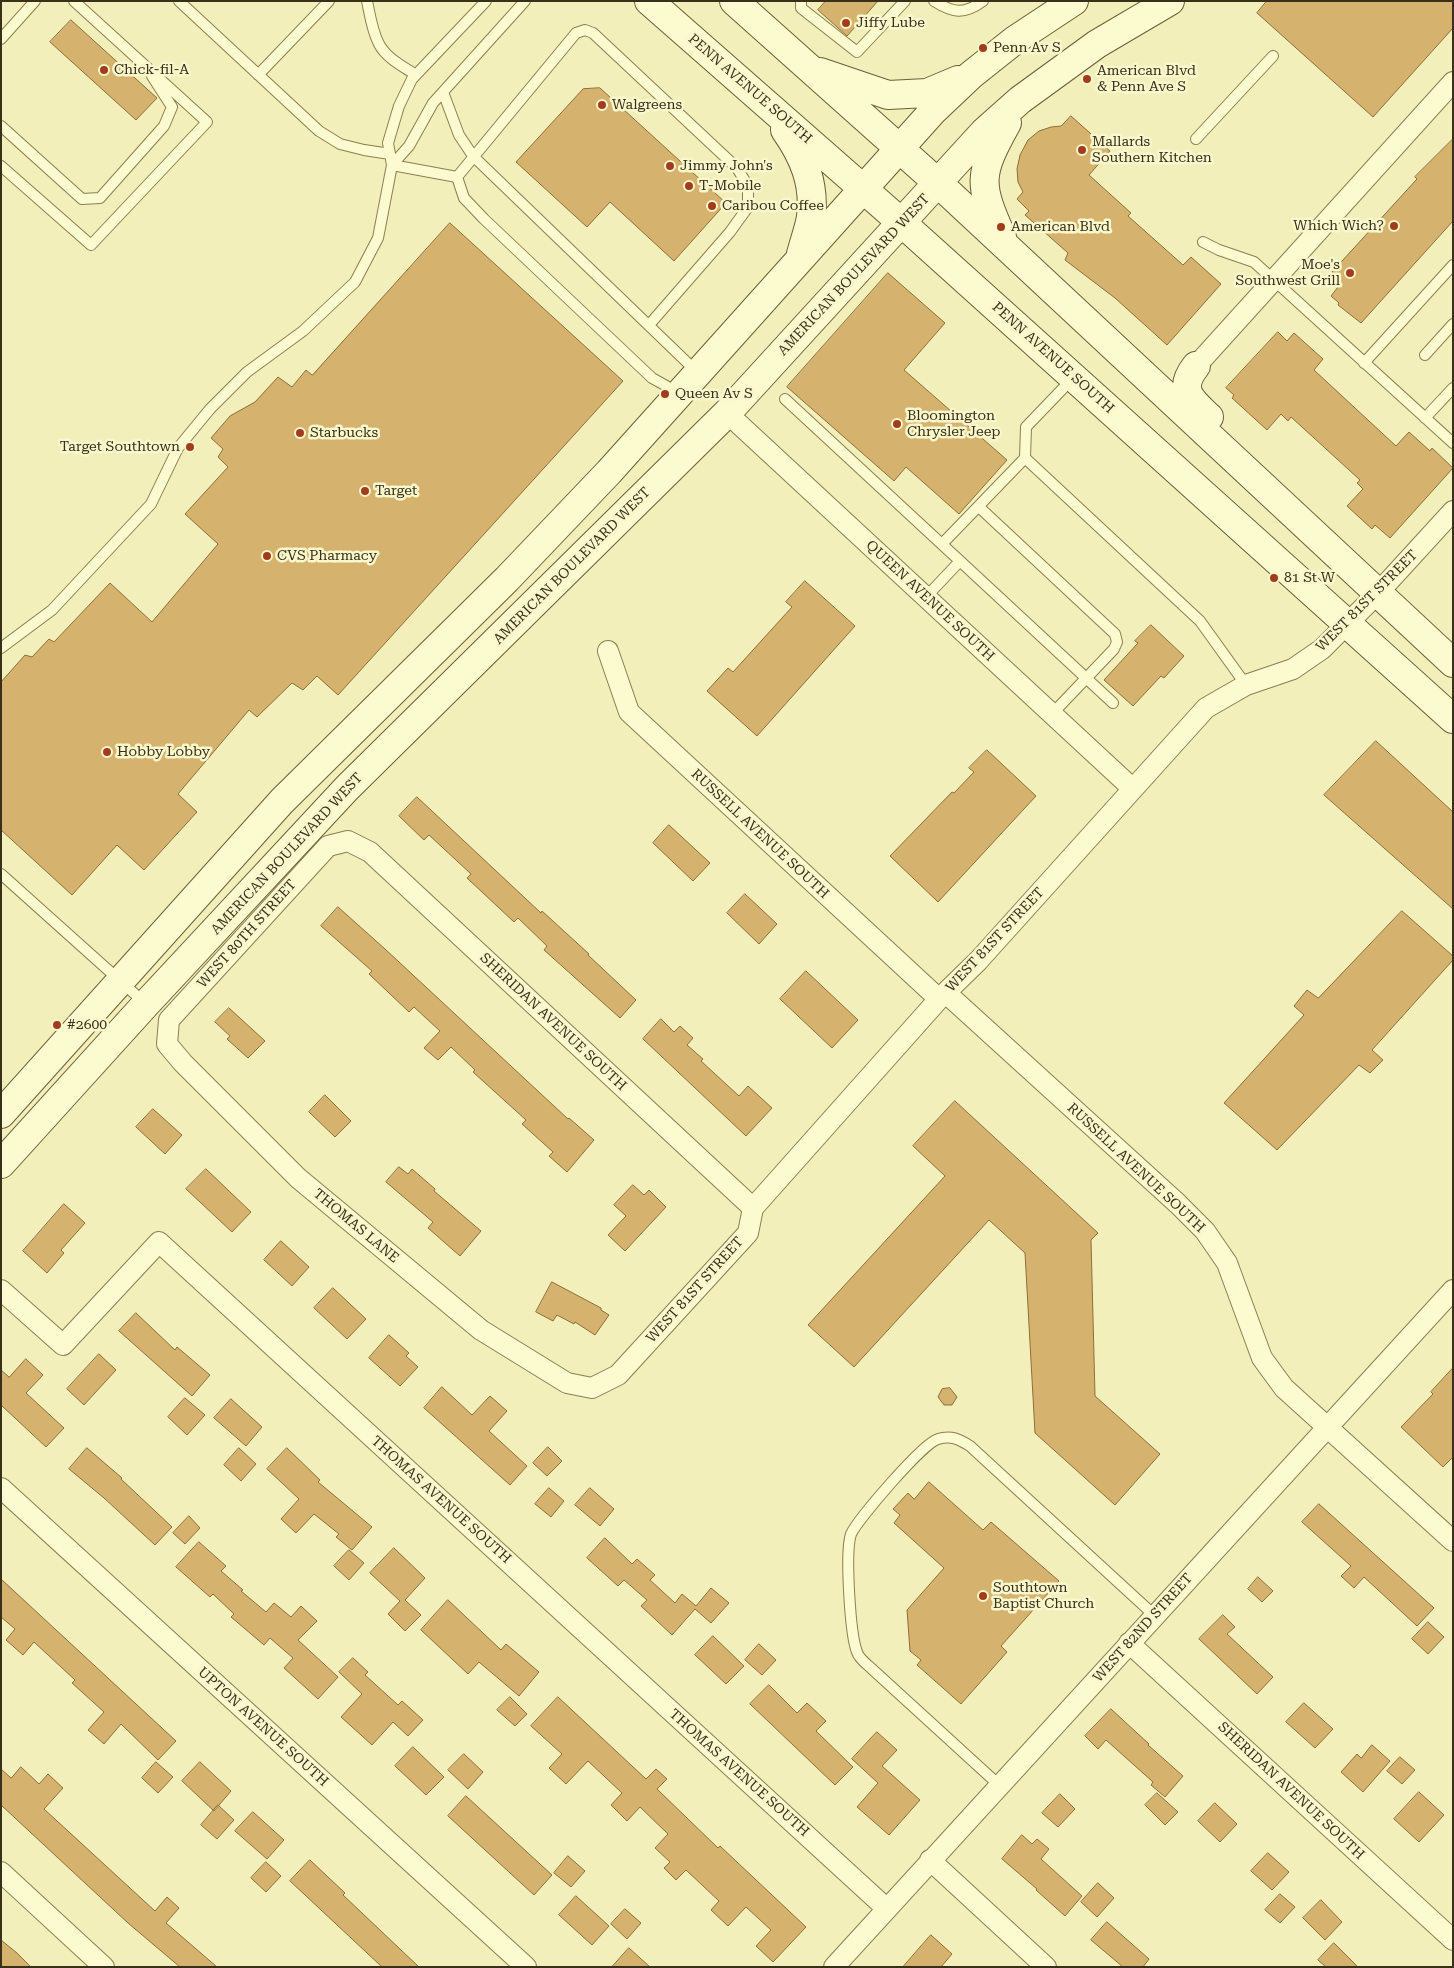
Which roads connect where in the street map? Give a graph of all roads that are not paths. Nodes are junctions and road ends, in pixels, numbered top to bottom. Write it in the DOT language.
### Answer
graph roads {
  1 [pos="35,1"];
  2 [pos="74,1"];
  3 [pos="179,1"];
  4 [pos="329,1"];
  5 [pos="367,1"];
  6 [pos="479,1"];
  7 [pos="486,1"];
  8 [pos="525,1"];
  9 [pos="649,1"];
  10 [pos="734,1"];
  11 [pos="752,1"];
  12 [pos="801,1"];
  13 [pos="905,1"];
  14 [pos="934,1"];
  15 [pos="983,1"];
  16 [pos="1074,1"];
  17 [pos="1170,1"];
  18 [pos="471,17"];
  19 [pos="772,35"];
  20 [pos="1,39"];
  21 [pos="1273,56"];
  22 [pos="143,63"];
  23 [pos="811,70"];
  24 [pos="258,75"];
  25 [pos="416,75"];
  26 [pos="971,75"];
  27 [pos="1453,82"];
  28 [pos="443,92"];
  29 [pos="1020,100"];
  30 [pos="765,102"];
  31 [pos="1,126"];
  32 [pos="1196,139"];
  33 [pos="899,148"];
  34 [pos="390,154"];
  35 [pos="473,156"];
  36 [pos="392,165"];
  37 [pos="1,166"];
  38 [pos="457,177"];
  39 [pos="938,184"];
  40 [pos="863,188"];
  41 [pos="902,223"];
  42 [pos="1203,242"];
  43 [pos="1007,247"];
  44 [pos="800,260"];
  45 [pos="1453,265"];
  46 [pos="1274,280"];
  47 [pos="649,324"];
  48 [pos="1453,324"];
  49 [pos="1425,355"];
  50 [pos="1364,363"];
  51 [pos="1196,366"];
  52 [pos="698,373"];
  53 [pos="1074,378"];
  54 [pos="1453,388"];
  55 [pos="680,393"];
  56 [pos="785,399"];
  57 [pos="727,413"];
  58 [pos="1425,418"];
  59 [pos="1453,443"];
  60 [pos="1025,458"];
  61 [pos="979,507"];
  62 [pos="1453,511"];
  63 [pos="942,544"];
  64 [pos="1326,545"];
  65 [pos="960,561"];
  66 [pos="1378,593"];
  67 [pos="926,597"];
  68 [pos="1346,624"];
  69 [pos="1,648"];
  70 [pos="608,651"];
  71 [pos="1453,663"];
  72 [pos="1086,678"];
  73 [pos="1246,685"];
  74 [pos="1113,703"];
  75 [pos="1052,714"];
  76 [pos="1453,720"];
  77 [pos="1133,789"];
  78 [pos="348,841"];
  79 [pos="1,874"];
  80 [pos="120,982"];
  81 [pos="943,996"];
  82 [pos="146,1004"];
  83 [pos="167,1044"];
  84 [pos="1,1114"];
  85 [pos="1,1164"];
  86 [pos="752,1208"];
  87 [pos="1,1290"];
  88 [pos="1453,1290"];
  89 [pos="566,1383"];
  90 [pos="1327,1427"];
  91 [pos="1,1488"];
  92 [pos="1453,1541"];
  93 [pos="1154,1615"];
  94 [pos="1129,1643"];
  95 [pos="999,1785"];
  96 [pos="930,1860"];
  97 [pos="1,1872"];
  98 [pos="887,1909"];
  99 [pos="1453,1940"];
  100 [pos="104,1967"];
  101 [pos="526,1967"];
  102 [pos="834,1967"];
  103 [pos="1046,1967"];
  1 -- 20 [label="lane"];
  2 -- 22 [label="lane"];
  3 -- 24 [label="lane"];
  4 -- 24 [label="lane"];
  5 -- 25 [label="lane"];
  6 -- 18 [label="lane"];
  7 -- 18 [label="lane"];
  8 -- 28 [label="lane"];
  9 -- 30 [label="main road, PENN AVENUE SOUTH"];
  10 -- 19 [label="main road"];
  11 -- 19 [label="lane"];
  12 -- 13 [label="lane"];
  14 -- 15 [label="lane"];
  16 -- 26 [label="main road"];
  17 -- 29 [label="main road, AMERICAN BOULEVARD WEST"];
  18 -- 25 [label="lane"];
  19 -- 23 [label="main road"];
  21 -- 32 [label="lane"];
  22 -- 31 [label="lane"];
  22 -- 37 [label="lane"];
  23 -- 26 [label="main road"];
  23 -- 33 [label="main road"];
  24 -- 34 [label="lane"];
  25 -- 34 [label="lane"];
  26 -- 33 [label="main road"];
  27 -- 46 [label="street"];
  28 -- 35 [label="lane"];
  28 -- 36 [label="lane"];
  29 -- 39 [label="main road, AMERICAN BOULEVARD WEST"];
  29 -- 43 [label="main road"];
  30 -- 40 [label="main road, PENN AVENUE SOUTH"];
  30 -- 44 [label="main road"];
  33 -- 39 [label="main road"];
  33 -- 40 [label="main road"];
  34 -- 36 [label="lane"];
  35 -- 38 [label="lane"];
  35 -- 47 [label="lane"];
  35 -- 47 [label="lane"];
  36 -- 38 [label="lane"];
  36 -- 69 [label="lane"];
  38 -- 55 [label="lane"];
  39 -- 41 [label="main road, AMERICAN BOULEVARD WEST"];
  39 -- 43 [label="main road"];
  40 -- 41 [label="main road, PENN AVENUE SOUTH"];
  40 -- 44 [label="main road"];
  41 -- 53 [label="main road, PENN AVENUE SOUTH"];
  41 -- 57 [label="main road, AMERICAN BOULEVARD WEST"];
  42 -- 46 [label="lane"];
  43 -- 64 [label="main road"];
  44 -- 52 [label="main road"];
  45 -- 50 [label="lane"];
  46 -- 50 [label="lane"];
  46 -- 51 [label="street"];
  47 -- 52 [label="lane"];
  48 -- 49 [label="lane"];
  50 -- 58 [label="lane"];
  51 -- 64 [label="main road"];
  52 -- 55 [label="main road"];
  53 -- 60 [label="lane"];
  53 -- 68 [label="main road, PENN AVENUE SOUTH"];
  54 -- 58 [label="lane"];
  55 -- 80 [label="main road"];
  56 -- 63 [label="lane"];
  57 -- 67 [label="street, QUEEN AVENUE SOUTH"];
  57 -- 82 [label="main road, AMERICAN BOULEVARD WEST"];
  58 -- 59 [label="lane"];
  60 -- 61 [label="lane"];
  60 -- 73 [label="lane"];
  61 -- 63 [label="lane"];
  61 -- 72 [label="lane"];
  62 -- 66 [label="street, WEST 81ST STREET"];
  63 -- 65 [label="lane"];
  64 -- 66 [label="main road"];
  65 -- 67 [label="lane"];
  65 -- 72 [label="lane"];
  66 -- 68 [label="street, WEST 81ST STREET"];
  66 -- 71 [label="main road"];
  67 -- 75 [label="street, QUEEN AVENUE SOUTH"];
  68 -- 73 [label="street, WEST 81ST STREET"];
  68 -- 76 [label="main road, PENN AVENUE SOUTH"];
  70 -- 81 [label="street, RUSSELL AVENUE SOUTH"];
  72 -- 74 [label="lane"];
  72 -- 75 [label="lane"];
  73 -- 77 [label="street, WEST 81ST STREET"];
  75 -- 77 [label="street, QUEEN AVENUE SOUTH"];
  77 -- 81 [label="street, WEST 81ST STREET"];
  78 -- 83 [label="street, WEST 80TH STREET"];
  78 -- 86 [label="street, SHERIDAN AVENUE SOUTH"];
  79 -- 80 [label="lane"];
  80 -- 82 [label="lane"];
  80 -- 84 [label="main road"];
  81 -- 86 [label="street, WEST 81ST STREET"];
  81 -- 90 [label="street, RUSSELL AVENUE SOUTH"];
  82 -- 85 [label="main road, AMERICAN BOULEVARD WEST"];
  83 -- 89 [label="street, THOMAS LANE"];
  86 -- 89 [label="street, WEST 81ST STREET"];
  87 -- 98 [label="street, THOMAS AVENUE SOUTH"];
  88 -- 90 [label="street, WEST 82ND STREET"];
  90 -- 92 [label="street, RUSSELL AVENUE SOUTH"];
  90 -- 93 [label="street, WEST 82ND STREET"];
  91 -- 101 [label="street, UPTON AVENUE SOUTH"];
  93 -- 94 [label="street, WEST 82ND STREET"];
  93 -- 95 [label="lane"];
  94 -- 95 [label="street, WEST 82ND STREET"];
  94 -- 99 [label="street, SHERIDAN AVENUE SOUTH"];
  95 -- 96 [label="street, WEST 82ND STREET"];
  96 -- 98 [label="street, WEST 82ND STREET"];
  96 -- 103 [label="street"];
  97 -- 100 [label="street"];
  98 -- 102 [label="street, WEST 82ND STREET"];
}
